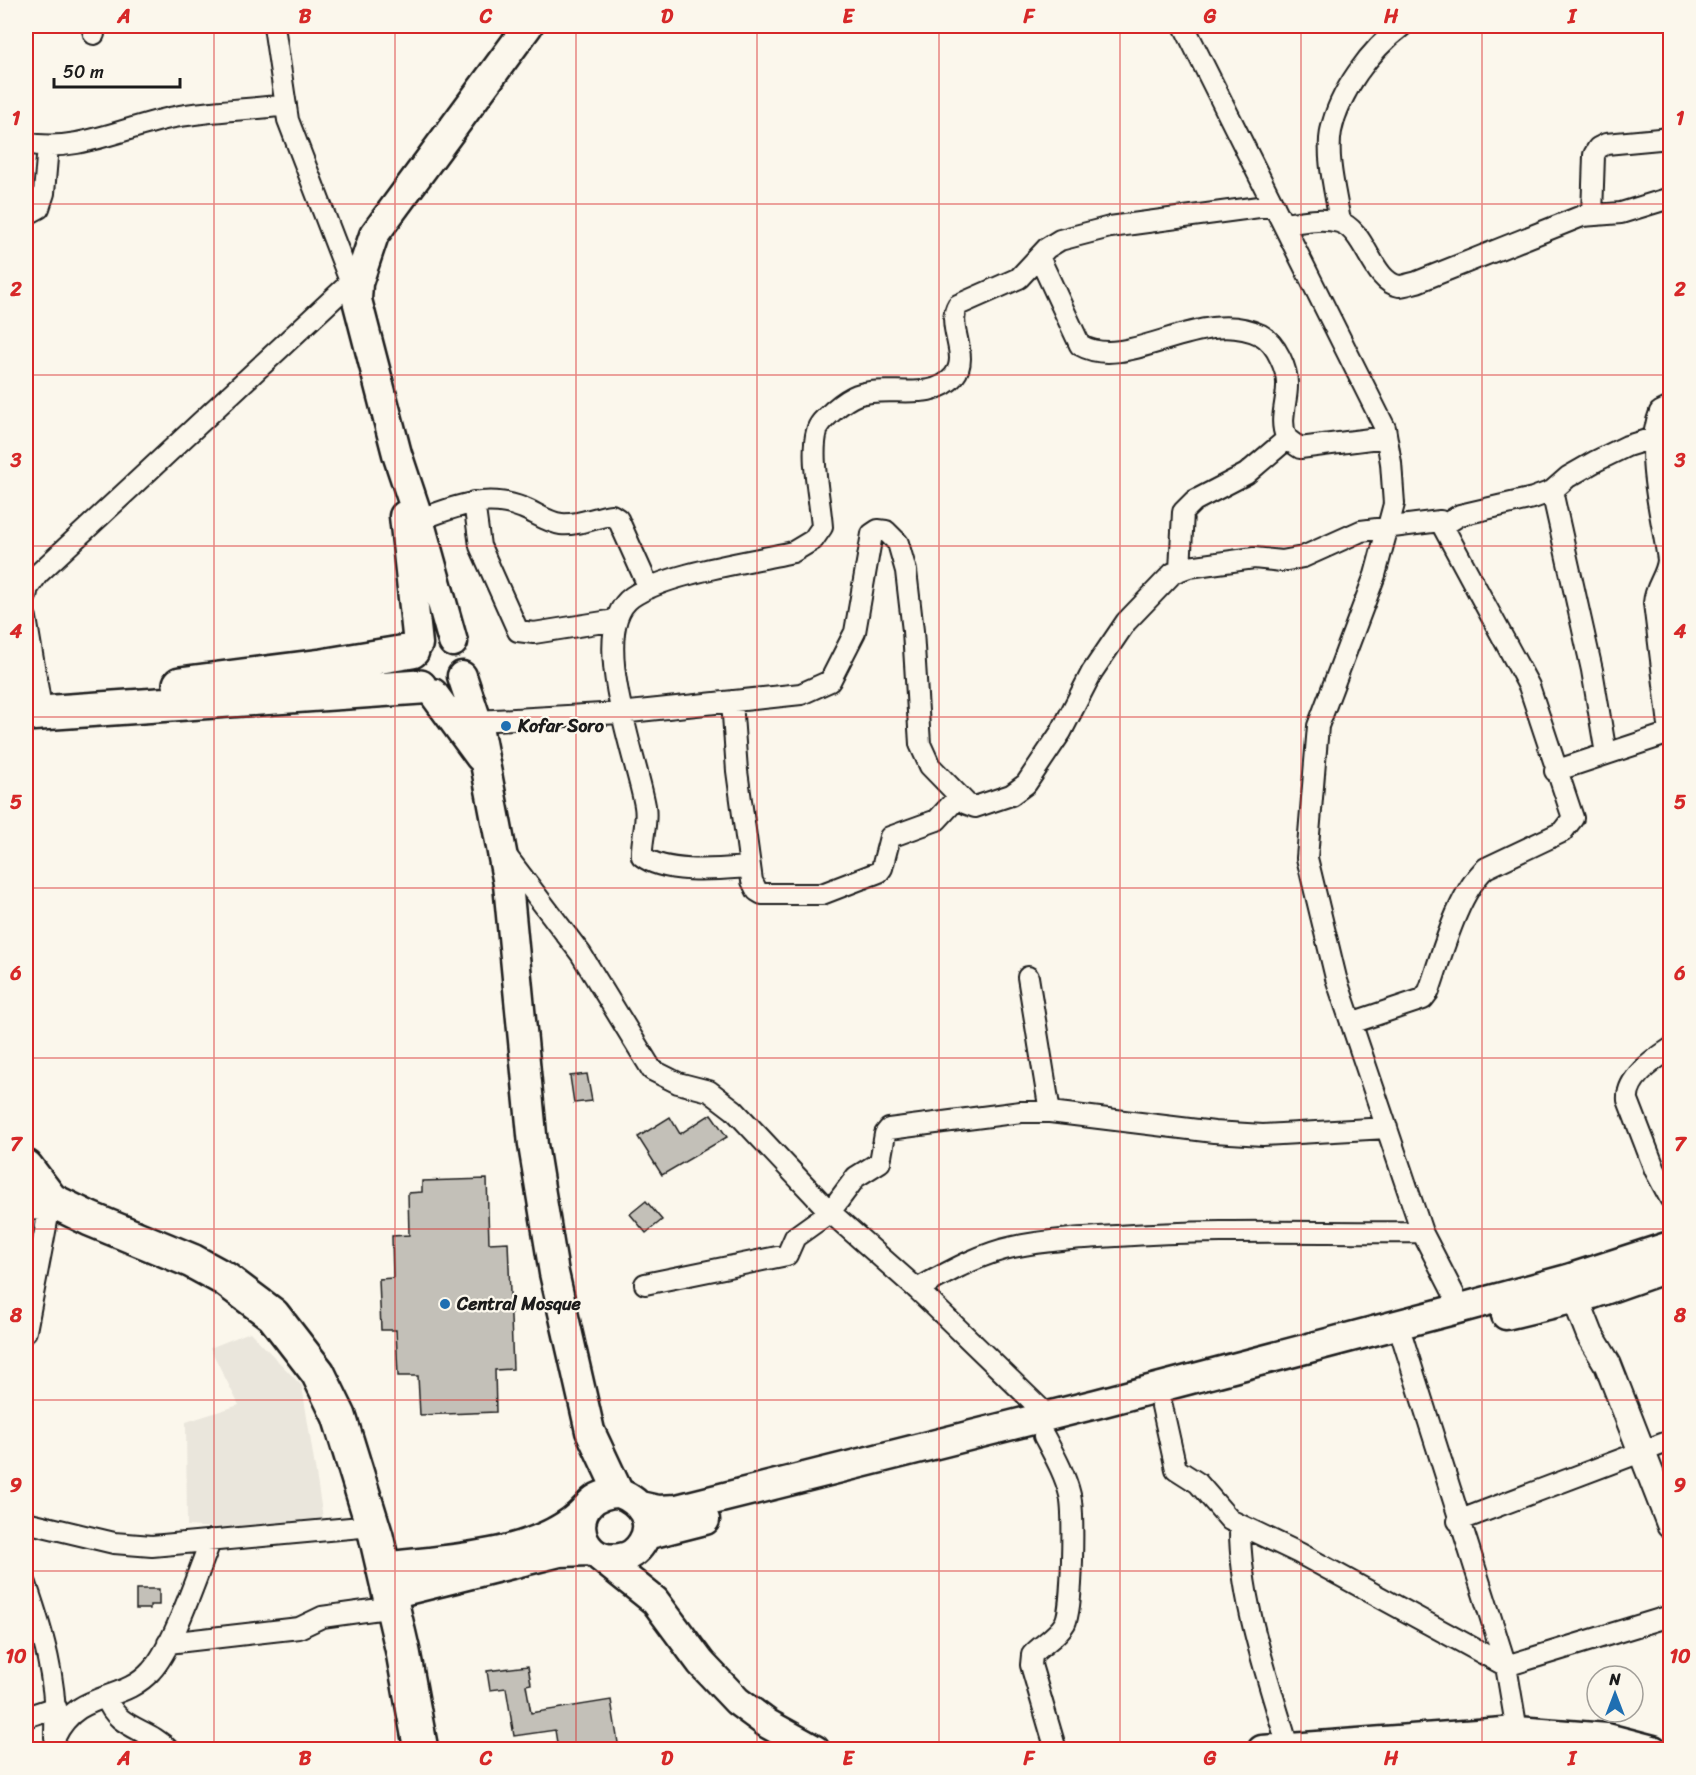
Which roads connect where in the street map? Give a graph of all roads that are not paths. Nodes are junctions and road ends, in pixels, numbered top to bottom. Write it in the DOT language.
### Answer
graph roads {
  1 [pos="274,26"];
  2 [pos="528,26"];
  3 [pos="1184,26"];
  4 [pos="1402,26"];
  5 [pos="286,105"];
  6 [pos="1671,138"];
  7 [pos="26,143"];
  8 [pos="48,146"];
  9 [pos="1671,198"];
  10 [pos="1274,205"];
  11 [pos="26,215"];
  12 [pos="1592,215"];
  13 [pos="1340,222"];
  14 [pos="1283,224"];
  15 [pos="1039,257"];
  16 [pos="354,291"];
  17 [pos="1671,407"];
  18 [pos="1386,437"];
  19 [pos="1653,438"];
  20 [pos="1287,439"];
  21 [pos="397,454"];
  22 [pos="1552,491"];
  23 [pos="474,502"];
  24 [pos="419,520"];
  25 [pos="1444,525"];
  26 [pos="1388,528"];
  27 [pos="1180,570"];
  28 [pos="649,588"];
  29 [pos="26,596"];
  30 [pos="26,618"];
  31 [pos="616,620"];
  32 [pos="453,642"];
  33 [pos="415,647"];
  34 [pos="462,676"];
  35 [pos="427,690"];
  36 [pos="732,701"];
  37 [pos="30,702"];
  38 [pos="620,713"];
  39 [pos="477,721"];
  40 [pos="1670,733"];
  41 [pos="1606,754"];
  42 [pos="484,764"];
  43 [pos="1555,771"];
  44 [pos="959,796"];
  45 [pos="502,849"];
  46 [pos="750,867"];
  47 [pos="1028,977"];
  48 [pos="1351,1023"];
  49 [pos="1671,1049"];
  50 [pos="1050,1112"];
  51 [pos="1387,1128"];
  52 [pos="26,1167"];
  53 [pos="1671,1198"];
  54 [pos="42,1206"];
  55 [pos="830,1212"];
  56 [pos="1422,1232"];
  57 [pos="1671,1246"];
  58 [pos="1671,1267"];
  59 [pos="645,1284"];
  60 [pos="1580,1286"];
  61 [pos="917,1289"];
  62 [pos="1461,1308"];
  63 [pos="26,1331"];
  64 [pos="1402,1340"];
  65 [pos="1162,1406"];
  66 [pos="1046,1425"];
  67 [pos="590,1431"];
  68 [pos="1671,1441"];
  69 [pos="1642,1450"];
  70 [pos="630,1500"];
  71 [pos="588,1506"];
  72 [pos="1458,1521"];
  73 [pos="26,1522"];
  74 [pos="1671,1524"];
  75 [pos="1240,1525"];
  76 [pos="372,1526"];
  77 [pos="644,1539"];
  78 [pos="211,1540"];
  79 [pos="596,1554"];
  80 [pos="26,1584"];
  81 [pos="390,1590"];
  82 [pos="655,1601"];
  83 [pos="1671,1616"];
  84 [pos="168,1643"];
  85 [pos="1506,1666"];
  86 [pos="106,1696"];
  87 [pos="56,1707"];
  88 [pos="26,1717"];
  89 [pos="1517,1731"];
  90 [pos="54,1743"];
  91 [pos="792,1743"];
  92 [pos="1447,1743"];
  93 [pos="1275,1748"];
  94 [pos="169,1749"];
  95 [pos="421,1749"];
  96 [pos="815,1749"];
  97 [pos="1056,1749"];
  98 [pos="1653,1749"];
  1 -- 5 [label="street"];
  2 -- 16 [label="main road"];
  3 -- 10 [label="street"];
  4 -- 13 [label="street"];
  5 -- 8 [label="street"];
  5 -- 16 [label="street"];
  6 -- 12 [label="street"];
  7 -- 8 [label="street"];
  8 -- 11 [label="street"];
  9 -- 12 [label="street"];
  10 -- 14 [label="street"];
  10 -- 15 [label="street"];
  12 -- 13 [label="street"];
  13 -- 14 [label="street"];
  14 -- 18 [label="street"];
  15 -- 20 [label="street"];
  15 -- 28 [label="street"];
  16 -- 21 [label="main road"];
  16 -- 29 [label="street"];
  17 -- 19 [label="street"];
  18 -- 20 [label="street"];
  18 -- 26 [label="street"];
  19 -- 22 [label="street"];
  19 -- 40 [label="street"];
  20 -- 27 [label="street"];
  21 -- 24 [label="main road"];
  21 -- 33 [label="main road"];
  22 -- 25 [label="street"];
  22 -- 41 [label="street"];
  23 -- 24 [label="street"];
  23 -- 28 [label="street"];
  23 -- 31 [label="street"];
  24 -- 32 [label="main road"];
  25 -- 26 [label="street"];
  25 -- 43 [label="street"];
  26 -- 27 [label="street"];
  26 -- 48 [label="street"];
  27 -- 44 [label="street"];
  28 -- 31 [label="street"];
  30 -- 37 [label="street"];
  31 -- 38 [label="street"];
  32 -- 33 [label="main road"];
  32 -- 34 [label="main road"];
  33 -- 35 [label="main road"];
  33 -- 37 [label="highway"];
  34 -- 35 [label="main road"];
  34 -- 39 [label="main road"];
  35 -- 37 [label="highway"];
  35 -- 42 [label="main road"];
  36 -- 38 [label="street"];
  36 -- 44 [label="street"];
  36 -- 46 [label="street"];
  38 -- 39 [label="street"];
  38 -- 46 [label="street"];
  39 -- 42 [label="main road"];
  40 -- 41 [label="street"];
  41 -- 43 [label="street"];
  42 -- 45 [label="main road"];
  43 -- 48 [label="street"];
  44 -- 46 [label="street"];
  45 -- 55 [label="street"];
  45 -- 67 [label="main road"];
  47 -- 50 [label="street"];
  48 -- 51 [label="street"];
  49 -- 53 [label="street"];
  50 -- 51 [label="street"];
  50 -- 55 [label="street"];
  51 -- 56 [label="street"];
  52 -- 54 [label="highway"];
  54 -- 63 [label="street"];
  54 -- 76 [label="highway"];
  55 -- 59 [label="street"];
  55 -- 61 [label="street"];
  56 -- 61 [label="street"];
  56 -- 62 [label="street"];
  57 -- 60 [label="main road"];
  58 -- 60 [label="main road"];
  60 -- 62 [label="main road"];
  60 -- 64 [label="main road"];
  60 -- 69 [label="street"];
  61 -- 66 [label="street"];
  62 -- 66 [label="main road"];
  64 -- 65 [label="main road"];
  64 -- 72 [label="street"];
  65 -- 66 [label="main road"];
  65 -- 75 [label="street"];
  66 -- 70 [label="main road"];
  66 -- 77 [label="main road"];
  66 -- 97 [label="street"];
  67 -- 70 [label="main road"];
  67 -- 71 [label="main road"];
  68 -- 69 [label="street"];
  69 -- 72 [label="street"];
  69 -- 74 [label="street"];
  70 -- 71 [label="main road"];
  70 -- 77 [label="main road"];
  71 -- 79 [label="main road"];
  71 -- 81 [label="main road"];
  72 -- 85 [label="street"];
  73 -- 78 [label="street"];
  75 -- 85 [label="street"];
  75 -- 93 [label="street"];
  76 -- 78 [label="street"];
  76 -- 81 [label="highway"];
  77 -- 79 [label="main road"];
  77 -- 82 [label="main road"];
  78 -- 84 [label="street"];
  79 -- 81 [label="main road"];
  79 -- 82 [label="main road"];
  80 -- 87 [label="street"];
  81 -- 84 [label="street"];
  81 -- 95 [label="highway"];
  82 -- 91 [label="main road"];
  83 -- 85 [label="street"];
  84 -- 86 [label="street"];
  85 -- 89 [label="street"];
  86 -- 90 [label="street"];
  86 -- 94 [label="street"];
  87 -- 88 [label="street"];
  87 -- 90 [label="street"];
  89 -- 92 [label="main road"];
  89 -- 98 [label="main road"];
  91 -- 96 [label="main road"];
  92 -- 93 [label="main road"];
}
